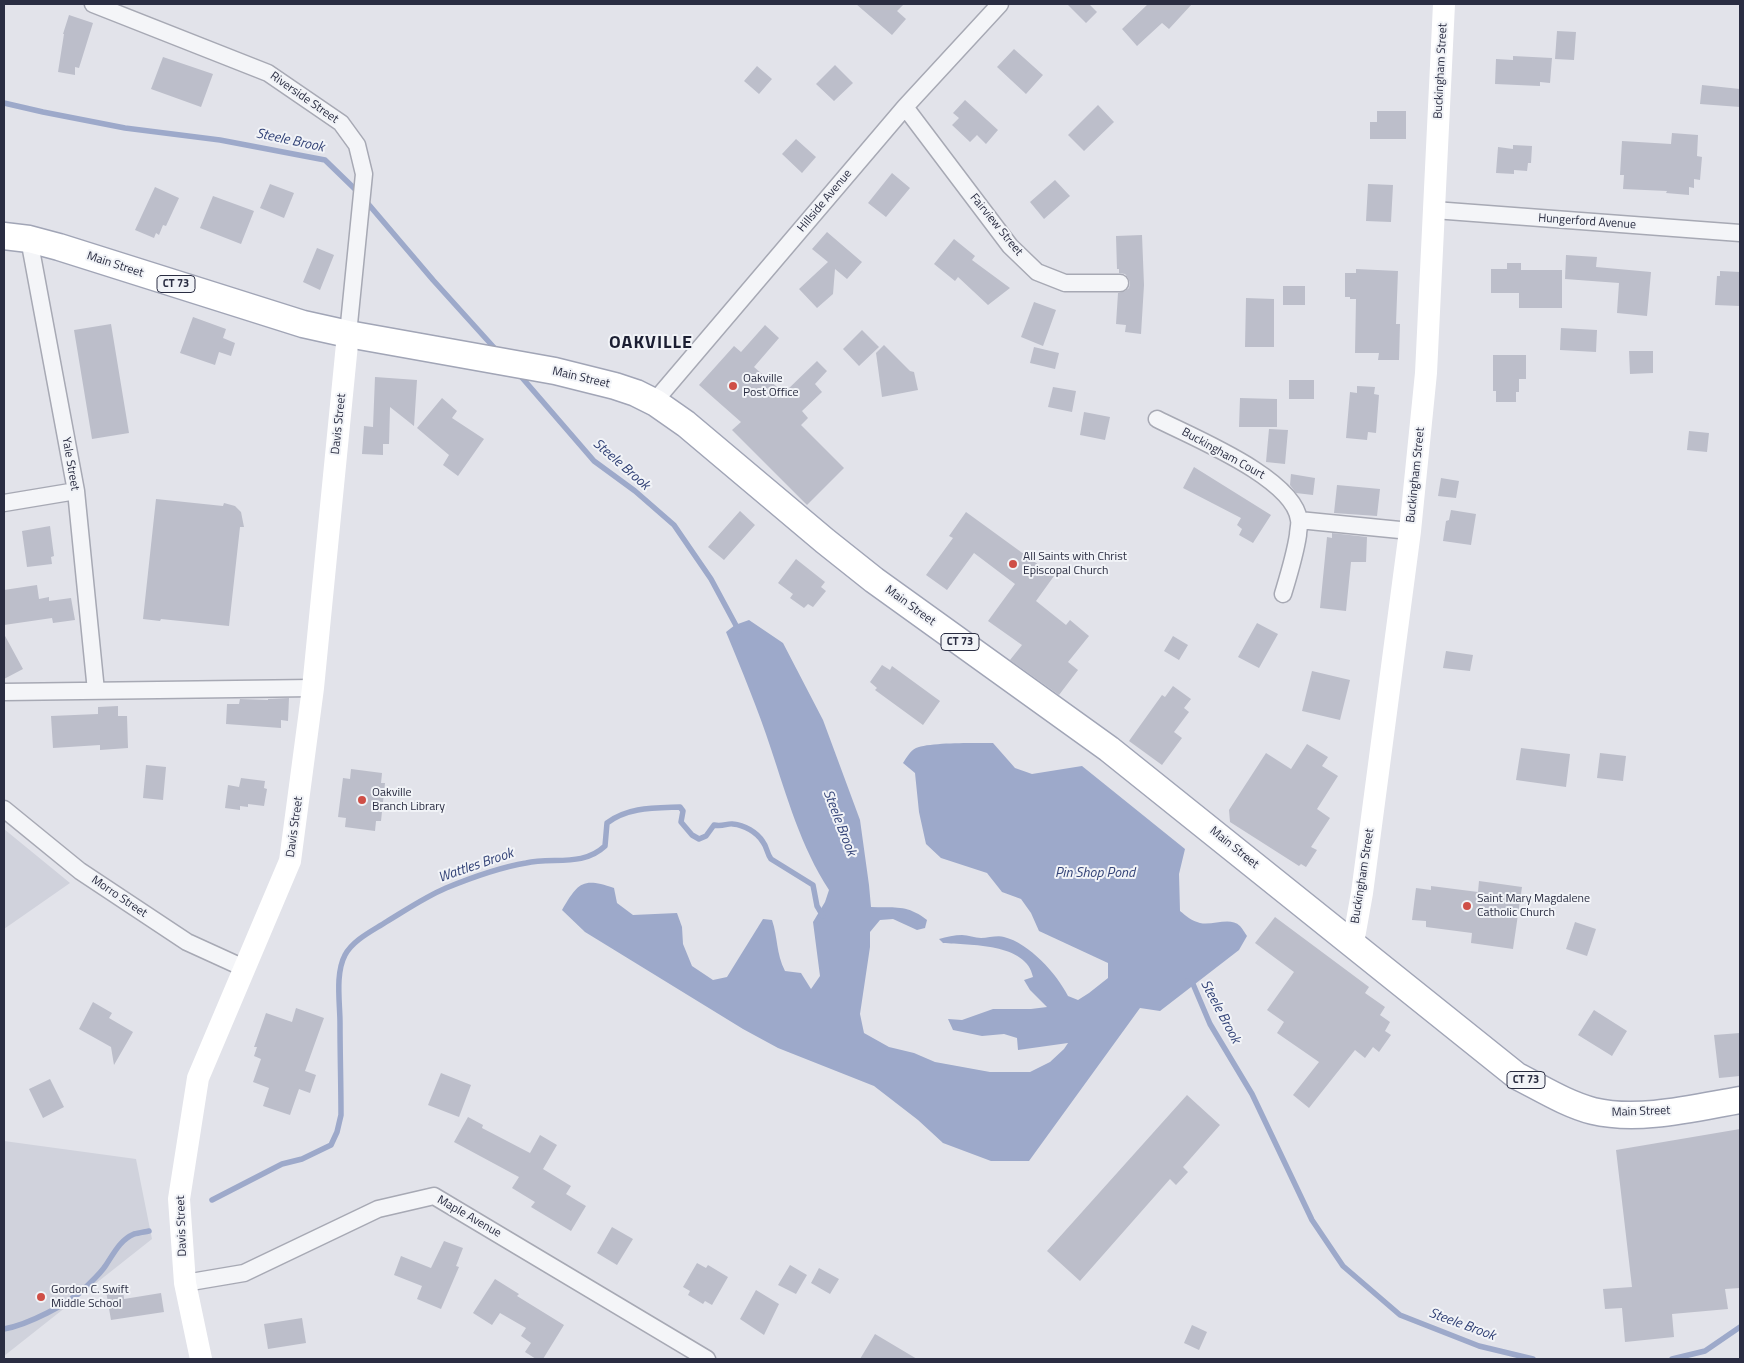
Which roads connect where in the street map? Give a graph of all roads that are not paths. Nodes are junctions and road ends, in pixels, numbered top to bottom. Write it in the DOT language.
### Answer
graph roads {
  1 [pos="93,4"];
  2 [pos="1444,4"];
  3 [pos="996,5"];
  4 [pos="905,107"];
  5 [pos="1434,210"];
  6 [pos="1740,233"];
  7 [pos="16,238"];
  8 [pos="1120,283"];
  9 [pos="348,334"];
  10 [pos="654,402"];
  11 [pos="1157,419"];
  12 [pos="76,492"];
  13 [pos="4,503"];
  14 [pos="1299,520"];
  15 [pos="1410,532"];
  16 [pos="1283,594"];
  17 [pos="313,688"];
  18 [pos="96,691"];
  19 [pos="4,692"];
  20 [pos="4,810"];
  21 [pos="1353,943"];
  22 [pos="244,968"];
  23 [pos="1740,1100"];
  24 [pos="184,1283"];
  25 [pos="200,1359"];
  26 [pos="706,1359"];
  1 -- 9 [label="street, Riverside Street"];
  2 -- 5 [label="main road, Buckingham Street"];
  3 -- 4 [label="street, Hillside Avenue"];
  4 -- 8 [label="street, Fairview Street"];
  4 -- 10 [label="street, Hillside Avenue"];
  5 -- 6 [label="street, Hungerford Avenue"];
  5 -- 15 [label="main road, Buckingham Street"];
  7 -- 9 [label="main road, Main Street / CT 73"];
  7 -- 12 [label="street, Yale Street"];
  9 -- 10 [label="main road, Main Street / CT 73"];
  9 -- 17 [label="main road, Davis Street"];
  10 -- 21 [label="main road, Main Street / CT 73"];
  11 -- 14 [label="street, Buckingham Court"];
  12 -- 13 [label="street"];
  12 -- 18 [label="street, Yale Street"];
  14 -- 15 [label="street"];
  14 -- 16 [label="street"];
  15 -- 21 [label="main road, Buckingham Street"];
  17 -- 18 [label="street"];
  17 -- 22 [label="main road, Davis Street"];
  18 -- 19 [label="street"];
  20 -- 22 [label="street, Morro Street"];
  21 -- 23 [label="main road, Main Street / CT 73"];
  22 -- 24 [label="main road, Davis Street"];
  24 -- 25 [label="main road, Davis Street"];
  24 -- 26 [label="street, Maple Avenue"];
}
